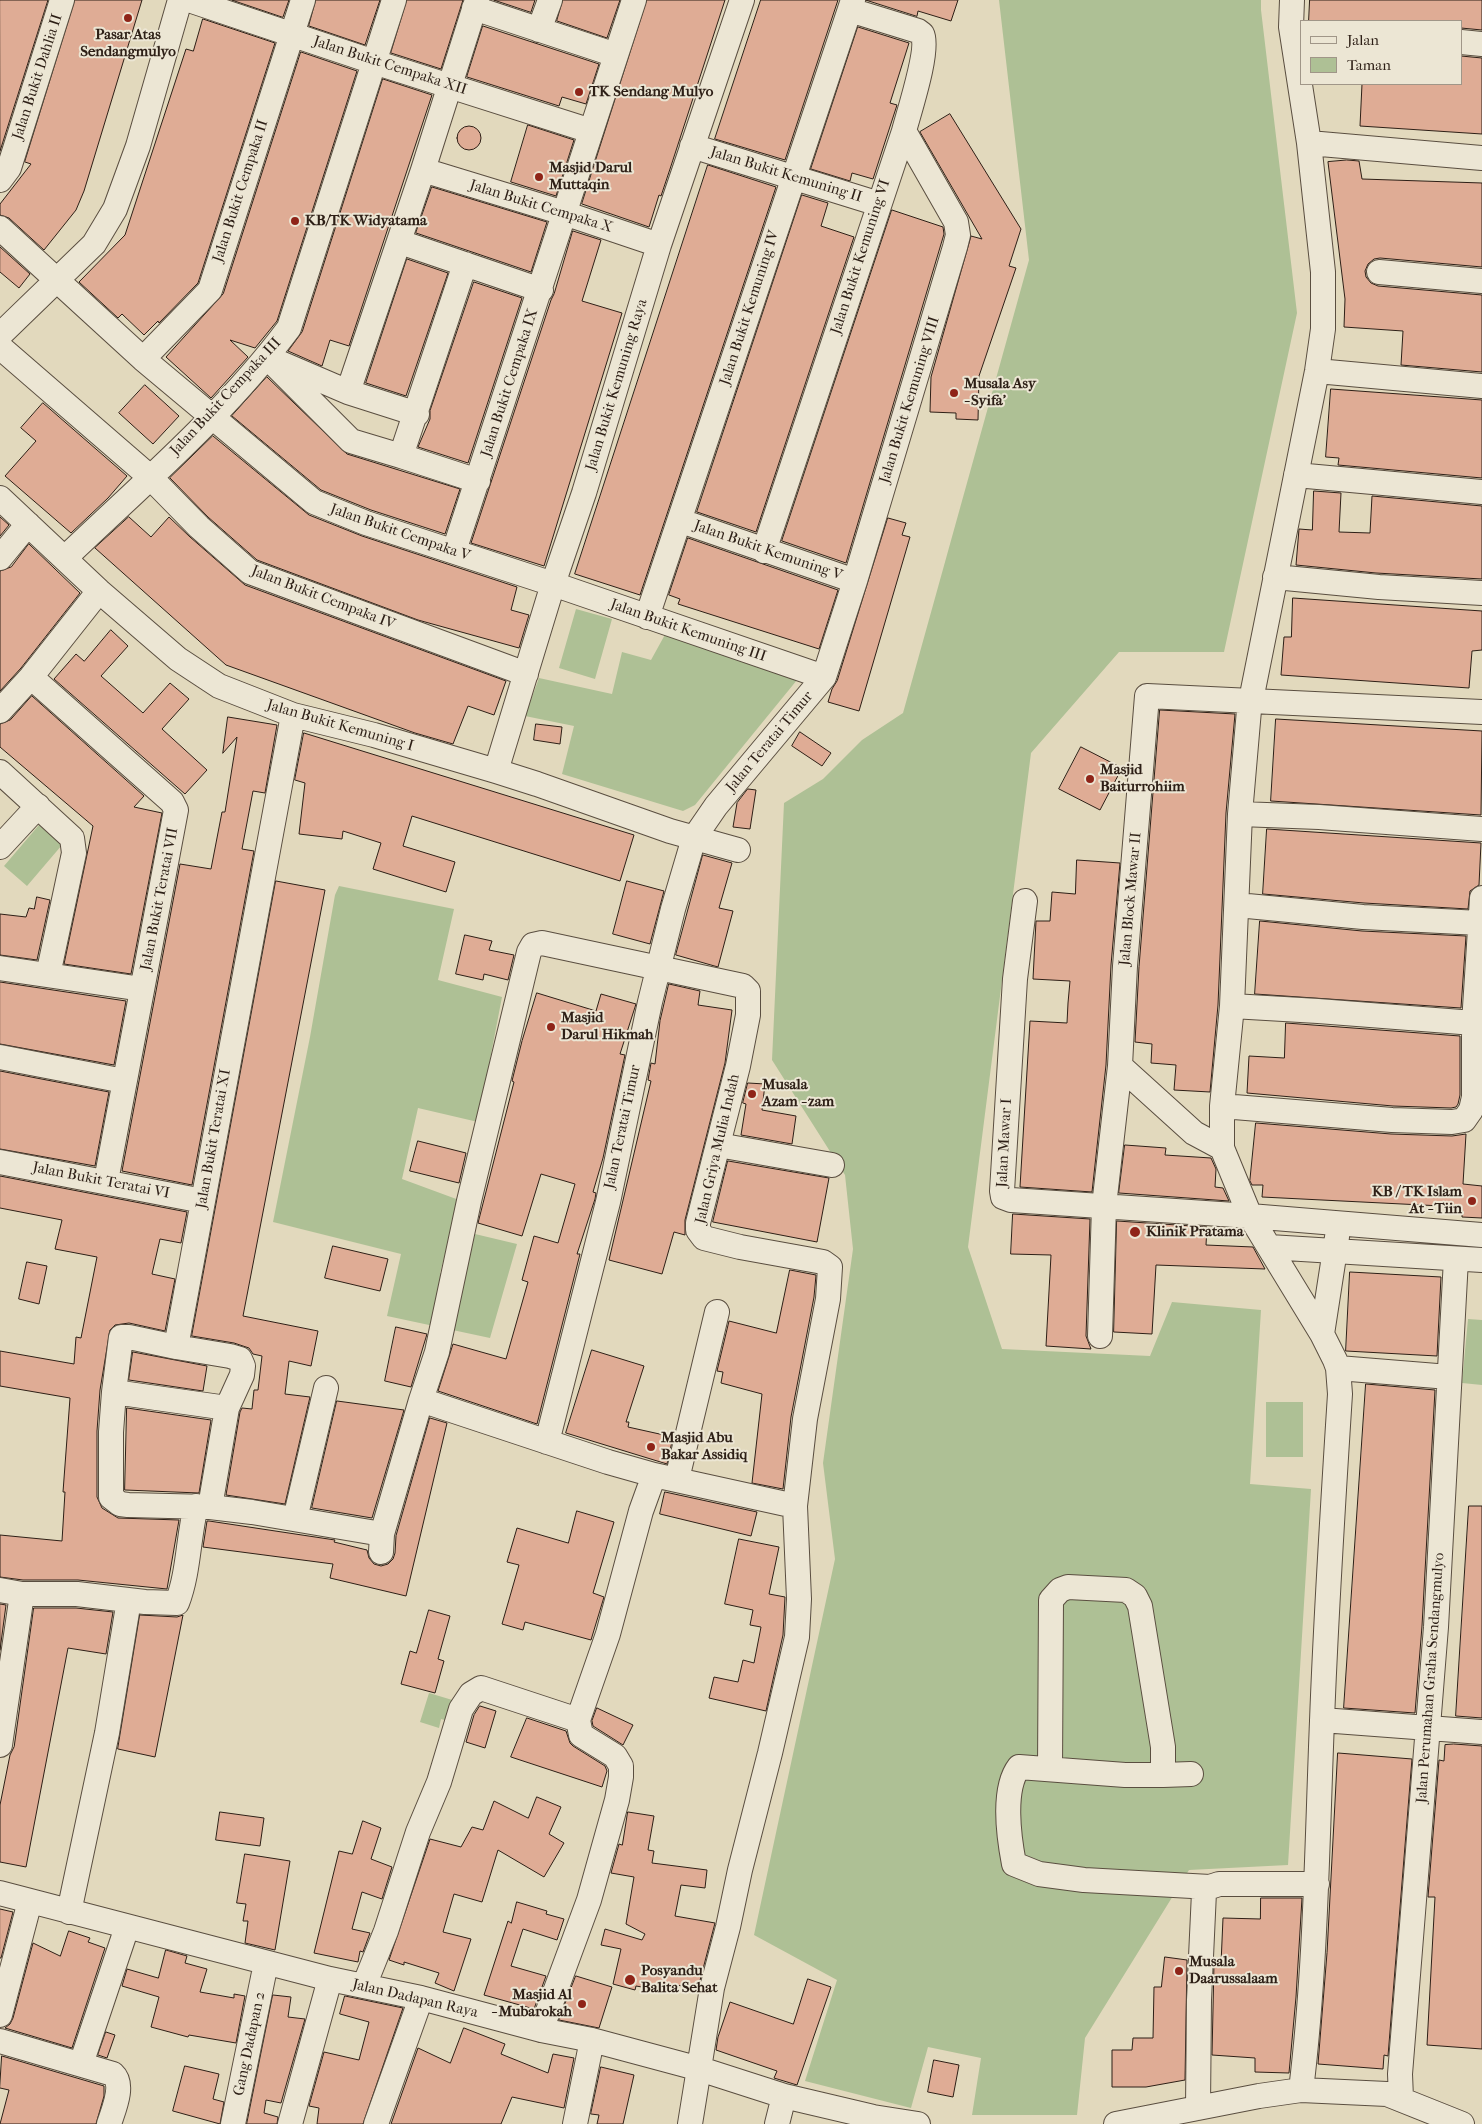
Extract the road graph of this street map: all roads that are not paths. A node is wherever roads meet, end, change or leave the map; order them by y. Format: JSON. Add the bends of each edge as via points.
{"nodes":[{"id":1,"x":62,"y":0,"type":"edge"},
{"id":2,"x":180,"y":0,"type":"edge"},
{"id":3,"x":189,"y":0,"type":"edge"},
{"id":4,"x":303,"y":0,"type":"edge"},
{"id":5,"x":394,"y":0,"type":"edge"},
{"id":6,"x":550,"y":0,"type":"edge"},
{"id":7,"x":634,"y":0,"type":"edge"},
{"id":8,"x":742,"y":0,"type":"edge"},
{"id":9,"x":1292,"y":0,"type":"edge"},
{"id":10,"x":476,"y":4,"type":"edge"},
{"id":11,"x":852,"y":5,"type":"edge"},
{"id":12,"x":1296,"y":27,"type":"edge"},
{"id":13,"x":539,"y":30,"type":"junction"},
{"id":14,"x":292,"y":34,"type":"junction"},
{"id":15,"x":1462,"y":42,"type":"edge"},
{"id":16,"x":1482,"y":44,"type":"edge"},
{"id":17,"x":616,"y":55,"type":"junction"},
{"id":18,"x":374,"y":62,"type":"junction"},
{"id":19,"x":1300,"y":63,"type":"edge"},
{"id":20,"x":1302,"y":85,"type":"edge"},
{"id":21,"x":451,"y":86,"type":"junction"},
{"id":22,"x":591,"y":131,"type":"junction"},
{"id":23,"x":904,"y":131,"type":"junction"},
{"id":24,"x":1309,"y":143,"type":"junction"},
{"id":25,"x":692,"y":146,"type":"junction"},
{"id":26,"x":1482,"y":158,"type":"edge"},
{"id":27,"x":423,"y":170,"type":"junction"},
{"id":28,"x":794,"y":176,"type":"junction"},
{"id":29,"x":0,"y":180,"type":"edge"},
{"id":30,"x":879,"y":204,"type":"junction"},
{"id":31,"x":564,"y":213,"type":"junction"},
{"id":32,"x":0,"y":228,"type":"edge"},
{"id":33,"x":400,"y":242,"type":"junction"},
{"id":34,"x":659,"y":245,"type":"junction"},
{"id":35,"x":465,"y":264,"type":"junction"},
{"id":36,"x":1379,"y":272,"type":"dead end"},
{"id":37,"x":57,"y":280,"type":"junction"},
{"id":38,"x":1482,"y":281,"type":"edge"},
{"id":39,"x":541,"y":290,"type":"junction"},
{"id":40,"x":0,"y":335,"type":"edge"},
{"id":41,"x":0,"y":347,"type":"edge"},
{"id":42,"x":267,"y":357,"type":"junction"},
{"id":43,"x":142,"y":359,"type":"junction"},
{"id":44,"x":1317,"y":371,"type":"junction"},
{"id":45,"x":1482,"y":386,"type":"edge"},
{"id":46,"x":348,"y":392,"type":"junction"},
{"id":47,"x":417,"y":414,"type":"junction"},
{"id":48,"x":212,"y":416,"type":"junction"},
{"id":49,"x":402,"y":456,"type":"junction"},
{"id":50,"x":1296,"y":475,"type":"junction"},
{"id":51,"x":150,"y":477,"type":"junction"},
{"id":52,"x":478,"y":481,"type":"junction"},
{"id":53,"x":1482,"y":492,"type":"edge"},
{"id":54,"x":0,"y":498,"type":"edge"},
{"id":55,"x":681,"y":521,"type":"junction"},
{"id":56,"x":28,"y":524,"type":"junction"},
{"id":57,"x":764,"y":551,"type":"junction"},
{"id":58,"x":454,"y":552,"type":"junction"},
{"id":59,"x":0,"y":558,"type":"edge"},
{"id":60,"x":65,"y":558,"type":"junction"},
{"id":61,"x":1276,"y":577,"type":"junction"},
{"id":62,"x":855,"y":581,"type":"junction"},
{"id":63,"x":553,"y":584,"type":"junction"},
{"id":64,"x":99,"y":591,"type":"junction"},
{"id":65,"x":1482,"y":593,"type":"edge"},
{"id":66,"x":647,"y":617,"type":"junction"},
{"id":67,"x":526,"y":674,"type":"junction"},
{"id":68,"x":31,"y":677,"type":"junction"},
{"id":69,"x":824,"y":677,"type":"junction"},
{"id":70,"x":1251,"y":700,"type":"junction"},
{"id":71,"x":0,"y":711,"type":"edge"},
{"id":72,"x":1482,"y":712,"type":"edge"},
{"id":73,"x":293,"y":715,"type":"junction"},
{"id":74,"x":496,"y":771,"type":"junction"},
{"id":75,"x":0,"y":772,"type":"edge"},
{"id":76,"x":38,"y":806,"type":"junction"},
{"id":77,"x":1240,"y":814,"type":"junction"},
{"id":78,"x":1482,"y":829,"type":"edge"},
{"id":79,"x":694,"y":838,"type":"junction"},
{"id":80,"x":0,"y":847,"type":"edge"},
{"id":81,"x":738,"y":850,"type":"dead end"},
{"id":82,"x":1482,"y":898,"type":"edge"},
{"id":83,"x":1025,"y":901,"type":"dead end"},
{"id":84,"x":1237,"y":905,"type":"junction"},
{"id":85,"x":1480,"y":923,"type":"junction"},
{"id":86,"x":0,"y":968,"type":"edge"},
{"id":87,"x":659,"y":969,"type":"junction"},
{"id":88,"x":48,"y":975,"type":"junction"},
{"id":89,"x":142,"y":989,"type":"junction"},
{"id":90,"x":1232,"y":1006,"type":"junction"},
{"id":91,"x":1474,"y":1023,"type":"junction"},
{"id":92,"x":0,"y":1058,"type":"edge"},
{"id":93,"x":1120,"y":1066,"type":"junction"},
{"id":94,"x":124,"y":1081,"type":"junction"},
{"id":95,"x":1222,"y":1106,"type":"junction"},
{"id":96,"x":718,"y":1145,"type":"junction"},
{"id":97,"x":1222,"y":1148,"type":"junction"},
{"id":98,"x":0,"y":1162,"type":"edge"},
{"id":99,"x":832,"y":1165,"type":"dead end"},
{"id":100,"x":106,"y":1181,"type":"junction"},
{"id":101,"x":202,"y":1200,"type":"junction"},
{"id":102,"x":1104,"y":1206,"type":"junction"},
{"id":103,"x":1250,"y":1216,"type":"junction"},
{"id":104,"x":1339,"y":1223,"type":"junction"},
{"id":105,"x":1482,"y":1235,"type":"edge"},
{"id":106,"x":1269,"y":1247,"type":"junction"},
{"id":107,"x":1335,"y":1251,"type":"junction"},
{"id":108,"x":1456,"y":1259,"type":"junction"},
{"id":109,"x":1482,"y":1260,"type":"edge"},
{"id":110,"x":717,"y":1312,"type":"dead end"},
{"id":111,"x":1322,"y":1334,"type":"junction"},
{"id":112,"x":1100,"y":1336,"type":"dead end"},
{"id":113,"x":176,"y":1347,"type":"junction"},
{"id":114,"x":1338,"y":1368,"type":"junction"},
{"id":115,"x":1449,"y":1377,"type":"junction"},
{"id":116,"x":326,"y":1388,"type":"dead end"},
{"id":117,"x":114,"y":1392,"type":"junction"},
{"id":118,"x":421,"y":1400,"type":"junction"},
{"id":119,"x":227,"y":1408,"type":"junction"},
{"id":120,"x":547,"y":1442,"type":"junction"},
{"id":121,"x":654,"y":1475,"type":"junction"},
{"id":122,"x":677,"y":1479,"type":"junction"},
{"id":123,"x":203,"y":1506,"type":"junction"},
{"id":124,"x":795,"y":1506,"type":"junction"},
{"id":125,"x":295,"y":1519,"type":"junction"},
{"id":126,"x":11,"y":1592,"type":"edge"},
{"id":127,"x":129,"y":1600,"type":"junction"},
{"id":128,"x":5,"y":1674,"type":"edge"},
{"id":129,"x":578,"y":1720,"type":"junction"},
{"id":130,"x":1322,"y":1720,"type":"junction"},
{"id":131,"x":1428,"y":1729,"type":"junction"},
{"id":132,"x":1482,"y":1732,"type":"edge"},
{"id":133,"x":0,"y":1745,"type":"edge"},
{"id":134,"x":1050,"y":1769,"type":"junction"},
{"id":135,"x":1191,"y":1774,"type":"dead end"},
{"id":136,"x":1162,"y":1775,"type":"junction"},
{"id":137,"x":1317,"y":1884,"type":"junction"},
{"id":138,"x":1210,"y":1887,"type":"junction"},
{"id":139,"x":0,"y":1893,"type":"edge"},
{"id":140,"x":30,"y":1901,"type":"junction"},
{"id":141,"x":69,"y":1912,"type":"junction"},
{"id":142,"x":127,"y":1927,"type":"junction"},
{"id":143,"x":266,"y":1963,"type":"junction"},
{"id":144,"x":330,"y":1979,"type":"junction"},
{"id":145,"x":364,"y":1986,"type":"junction"},
{"id":146,"x":421,"y":1998,"type":"junction"},
{"id":147,"x":0,"y":2015,"type":"edge"},
{"id":148,"x":541,"y":2030,"type":"junction"},
{"id":149,"x":592,"y":2040,"type":"junction"},
{"id":150,"x":0,"y":2041,"type":"edge"},
{"id":151,"x":82,"y":2064,"type":"junction"},
{"id":152,"x":700,"y":2069,"type":"junction"},
{"id":153,"x":1301,"y":2090,"type":"junction"},
{"id":154,"x":784,"y":2096,"type":"junction"},
{"id":155,"x":1401,"y":2098,"type":"junction"},
{"id":156,"x":1198,"y":2108,"type":"junction"},
{"id":157,"x":109,"y":2124,"type":"edge"},
{"id":158,"x":233,"y":2124,"type":"edge"},
{"id":159,"x":290,"y":2124,"type":"edge"},
{"id":160,"x":376,"y":2124,"type":"edge"},
{"id":161,"x":574,"y":2124,"type":"edge"},
{"id":162,"x":690,"y":2124,"type":"edge"},
{"id":163,"x":777,"y":2124,"type":"edge"},
{"id":164,"x":918,"y":2124,"type":"edge"},
{"id":165,"x":1116,"y":2124,"type":"edge"},
{"id":166,"x":1462,"y":2124,"type":"edge"}],
"edges":[{"from":1,"to":29,"type":"street","name":"Jalan Bukit Dahlia II","via":[[9,168]]},
{"from":2,"to":37,"type":"street","via":[[138,146],[115,209],[94,244]]},
{"from":3,"to":14,"type":"street","name":"Jalan Bukit Cempaka XII"},
{"from":4,"to":14,"type":"street","name":"Jalan Bukit Cempaka II"},
{"from":5,"to":18,"type":"street","name":"Jalan Bukit Cempaka III"},
{"from":6,"to":13,"type":"street"},
{"from":7,"to":17,"type":"street","name":"Jalan Bukit Cempaka IX"},
{"from":8,"to":25,"type":"street","name":"Jalan Bukit Kemuning Raya"},
{"from":9,"to":12,"type":"street"},
{"from":10,"to":13,"type":"street"},
{"from":10,"to":21,"type":"street"},
{"from":11,"to":23,"type":"street","name":"Jalan Bukit Kemuning VI","via":[[918,31],[924,38],[921,66]]},
{"from":11,"to":28,"type":"street","name":"Jalan Bukit Kemuning IV"},
{"from":12,"to":19,"type":"street"},
{"from":13,"to":17,"type":"street"},
{"from":14,"to":18,"type":"street","name":"Jalan Bukit Cempaka XII"},
{"from":14,"to":43,"type":"street","name":"Jalan Bukit Cempaka II","via":[[210,290]]},
{"from":15,"to":16,"type":"street"},
{"from":17,"to":22,"type":"street","name":"Jalan Bukit Cempaka IX"},
{"from":18,"to":21,"type":"street","name":"Jalan Bukit Cempaka XII"},
{"from":18,"to":42,"type":"street","name":"Jalan Bukit Cempaka III","via":[[289,328]]},
{"from":20,"to":24,"type":"street"},
{"from":21,"to":22,"type":"street","name":"Jalan Bukit Cempaka XII"},
{"from":21,"to":27,"type":"street"},
{"from":22,"to":31,"type":"street","name":"Jalan Bukit Cempaka IX"},
{"from":23,"to":30,"type":"street","name":"Jalan Bukit Kemuning VI"},
{"from":23,"to":62,"type":"street","name":"Jalan Bukit Kemuning VIII","via":[[956,222],[958,235]]},
{"from":24,"to":26,"type":"street"},
{"from":24,"to":44,"type":"street","via":[[1323,272],[1323,329]]},
{"from":25,"to":28,"type":"street","name":"Jalan Bukit Kemuning II"},
{"from":25,"to":34,"type":"street","name":"Jalan Bukit Kemuning Raya"},
{"from":27,"to":31,"type":"street","name":"Jalan Bukit Cempaka X"},
{"from":27,"to":33,"type":"street"},
{"from":28,"to":30,"type":"street","name":"Jalan Bukit Kemuning II"},
{"from":28,"to":55,"type":"street","name":"Jalan Bukit Kemuning IV"},
{"from":30,"to":57,"type":"street","name":"Jalan Bukit Kemuning VI"},
{"from":31,"to":34,"type":"street","name":"Jalan Bukit Cempaka X"},
{"from":31,"to":39,"type":"street","name":"Jalan Bukit Cempaka IX"},
{"from":32,"to":37,"type":"street","name":"Jalan Bukit Cempaka V"},
{"from":33,"to":35,"type":"street"},
{"from":33,"to":46,"type":"street"},
{"from":34,"to":63,"type":"street","name":"Jalan Bukit Kemuning Raya","via":[[584,494]]},
{"from":35,"to":39,"type":"street"},
{"from":35,"to":47,"type":"street"},
{"from":36,"to":38,"type":"street"},
{"from":37,"to":40,"type":"street"},
{"from":37,"to":43,"type":"street","name":"Jalan Bukit Cempaka V"},
{"from":39,"to":52,"type":"street","name":"Jalan Bukit Cempaka IX"},
{"from":41,"to":51,"type":"street","name":"Jalan Bukit Cempaka IV"},
{"from":42,"to":46,"type":"street"},
{"from":42,"to":48,"type":"street","name":"Jalan Bukit Cempaka III"},
{"from":42,"to":49,"type":"street","via":[[350,441]]},
{"from":43,"to":48,"type":"street","name":"Jalan Bukit Cempaka V"},
{"from":44,"to":45,"type":"street"},
{"from":44,"to":50,"type":"street"},
{"from":46,"to":47,"type":"street"},
{"from":47,"to":49,"type":"street"},
{"from":48,"to":51,"type":"street","name":"Jalan Bukit Cempaka III"},
{"from":48,"to":58,"type":"street","name":"Jalan Bukit Cempaka V","via":[[314,502]]},
{"from":49,"to":52,"type":"street"},
{"from":50,"to":53,"type":"street"},
{"from":50,"to":61,"type":"street"},
{"from":51,"to":60,"type":"street","name":"Jalan Bukit Cempaka III"},
{"from":51,"to":67,"type":"street","name":"Jalan Bukit Cempaka IV","via":[[250,572]]},
{"from":52,"to":58,"type":"street","name":"Jalan Bukit Cempaka IX"},
{"from":54,"to":56,"type":"street","name":"Jalan Bukit Kemuning I"},
{"from":55,"to":57,"type":"street","name":"Jalan Bukit Kemuning V"},
{"from":55,"to":66,"type":"street","name":"Jalan Bukit Kemuning IV"},
{"from":56,"to":59,"type":"street"},
{"from":56,"to":60,"type":"street","name":"Jalan Bukit Kemuning I"},
{"from":57,"to":62,"type":"street","name":"Jalan Bukit Kemuning V"},
{"from":58,"to":63,"type":"street","name":"Jalan Bukit Cempaka V"},
{"from":60,"to":64,"type":"street","name":"Jalan Bukit Kemuning I"},
{"from":61,"to":65,"type":"street"},
{"from":61,"to":70,"type":"street"},
{"from":62,"to":69,"type":"street","name":"Jalan Bukit Kemuning VIII"},
{"from":63,"to":66,"type":"street","name":"Jalan Bukit Kemuning III"},
{"from":63,"to":67,"type":"street","name":"Jalan Bukit Kemuning Raya"},
{"from":64,"to":68,"type":"street"},
{"from":64,"to":73,"type":"street","name":"Jalan Bukit Kemuning I","via":[[178,659],[219,686]]},
{"from":66,"to":69,"type":"street","name":"Jalan Bukit Kemuning III"},
{"from":67,"to":74,"type":"street","name":"Jalan Bukit Kemuning Raya"},
{"from":68,"to":71,"type":"street"},
{"from":68,"to":89,"type":"street","name":"Jalan Bukit Teratai VII","via":[[174,806],[176,817]]},
{"from":69,"to":79,"type":"street","name":"Jalan Teratai Timur","via":[[716,806]]},
{"from":70,"to":72,"type":"street"},
{"from":70,"to":77,"type":"street"},
{"from":70,"to":93,"type":"street","name":"Jalan Block Mawar II","via":[[1147,696]]},
{"from":73,"to":74,"type":"street","name":"Jalan Bukit Kemuning I"},
{"from":73,"to":101,"type":"street","name":"Jalan Bukit Teratai XI"},
{"from":74,"to":79,"type":"street","name":"Jalan Bukit Kemuning I"},
{"from":75,"to":76,"type":"street"},
{"from":76,"to":80,"type":"street"},
{"from":76,"to":88,"type":"street","via":[[72,838],[74,844]]},
{"from":77,"to":78,"type":"street"},
{"from":77,"to":84,"type":"street"},
{"from":79,"to":81,"type":"street","name":"Jalan Bukit Kemuning I"},
{"from":79,"to":87,"type":"street","name":"Jalan Teratai Timur"},
{"from":82,"to":85,"type":"street"},
{"from":83,"to":102,"type":"street","name":"Jalan Mawar I","via":[[1016,980],[1003,1198]]},
{"from":84,"to":85,"type":"street","via":[[1363,917]]},
{"from":84,"to":90,"type":"street"},
{"from":85,"to":91,"type":"street"},
{"from":86,"to":88,"type":"street"},
{"from":87,"to":96,"type":"street","name":"Jalan Griya Mulia Indah","via":[[743,986],[748,991],[744,1036]]},
{"from":87,"to":118,"type":"street","via":[[542,943],[531,948],[469,1201],[437,1352]]},
{"from":87,"to":120,"type":"street","name":"Jalan Teratai Timur","via":[[608,1202]]},
{"from":88,"to":89,"type":"street"},
{"from":89,"to":94,"type":"street","name":"Jalan Bukit Teratai VII"},
{"from":90,"to":91,"type":"street"},
{"from":90,"to":95,"type":"street"},
{"from":91,"to":95,"type":"street","via":[[1474,1097],[1471,1110],[1459,1122],[1392,1120]]},
{"from":92,"to":94,"type":"street"},
{"from":93,"to":97,"type":"street","via":[[1194,1133]]},
{"from":93,"to":102,"type":"street","name":"Jalan Block Mawar II"},
{"from":94,"to":100,"type":"street","name":"Jalan Bukit Teratai VII"},
{"from":95,"to":97,"type":"street"},
{"from":96,"to":99,"type":"street"},
{"from":96,"to":124,"type":"street","name":"Jalan Griya Mulia Indah","via":[[698,1223],[701,1235],[740,1247],[823,1262],[831,1270],[805,1419]]},
{"from":97,"to":103,"type":"street"},
{"from":98,"to":100,"type":"street","name":"Jalan Bukit Teratai VI"},
{"from":100,"to":101,"type":"street","name":"Jalan Bukit Teratai VI"},
{"from":101,"to":113,"type":"street","name":"Jalan Bukit Teratai XI"},
{"from":102,"to":103,"type":"street","name":"Jalan Mawar I"},
{"from":102,"to":112,"type":"street","name":"Jalan Block Mawar II"},
{"from":103,"to":104,"type":"street"},
{"from":103,"to":106,"type":"street"},
{"from":104,"to":105,"type":"street"},
{"from":104,"to":107,"type":"street"},
{"from":106,"to":107,"type":"street"},
{"from":106,"to":111,"type":"street"},
{"from":107,"to":108,"type":"street"},
{"from":107,"to":111,"type":"street"},
{"from":108,"to":109,"type":"street"},
{"from":108,"to":115,"type":"street","name":"Jalan Perumahan Graha Sendangmulyo"},
{"from":110,"to":122,"type":"street"},
{"from":111,"to":114,"type":"street"},
{"from":113,"to":117,"type":"street","via":[[121,1337]]},
{"from":113,"to":119,"type":"street","via":[[240,1359],[242,1375]]},
{"from":114,"to":115,"type":"street"},
{"from":114,"to":130,"type":"street","via":[[1340,1394]]},
{"from":115,"to":131,"type":"street","name":"Jalan Perumahan Graha Sendangmulyo"},
{"from":116,"to":125,"type":"street"},
{"from":117,"to":119,"type":"street"},
{"from":117,"to":123,"type":"street","via":[[111,1497],[120,1504],[128,1505]]},
{"from":118,"to":120,"type":"street"},
{"from":118,"to":125,"type":"street","via":[[381,1543]]},
{"from":119,"to":123,"type":"street"},
{"from":120,"to":121,"type":"street"},
{"from":121,"to":122,"type":"street"},
{"from":121,"to":129,"type":"street","via":[[608,1634]]},
{"from":122,"to":124,"type":"street"},
{"from":123,"to":125,"type":"street"},
{"from":123,"to":127,"type":"street","via":[[189,1537],[185,1578],[177,1603]]},
{"from":124,"to":152,"type":"street","via":[[799,1599],[797,1637],[712,1988]]},
{"from":126,"to":127,"type":"street"},
{"from":126,"to":128,"type":"street"},
{"from":127,"to":141,"type":"street","via":[[107,1733]]},
{"from":128,"to":133,"type":"street"},
{"from":129,"to":145,"type":"street","via":[[481,1688],[471,1694],[461,1709],[439,1782]]},
{"from":129,"to":148,"type":"street","via":[[580,1735],[615,1756],[621,1766],[621,1777],[589,1900]]},
{"from":130,"to":131,"type":"street"},
{"from":130,"to":137,"type":"street"},
{"from":131,"to":132,"type":"street"},
{"from":131,"to":155,"type":"street","name":"Jalan Perumahan Graha Sendangmulyo","via":[[1400,2074]]},
{"from":134,"to":136,"type":"street"},
{"from":134,"to":136,"type":"street","via":[[1051,1600],[1068,1587],[1126,1590],[1140,1606],[1163,1747]]},
{"from":134,"to":138,"type":"street","via":[[1019,1767],[1012,1776],[1009,1818],[1014,1864],[1039,1874],[1084,1880]]},
{"from":135,"to":136,"type":"street"},
{"from":137,"to":138,"type":"street","via":[[1232,1883]]},
{"from":137,"to":153,"type":"street"},
{"from":138,"to":156,"type":"street","via":[[1203,1896]]},
{"from":139,"to":140,"type":"street","name":"Jalan Dadapan Raya"},
{"from":140,"to":141,"type":"street","name":"Jalan Dadapan Raya"},
{"from":140,"to":147,"type":"street"},
{"from":141,"to":142,"type":"street","name":"Jalan Dadapan Raya"},
{"from":142,"to":143,"type":"street","name":"Jalan Dadapan Raya"},
{"from":142,"to":151,"type":"street"},
{"from":143,"to":144,"type":"street","name":"Jalan Dadapan Raya"},
{"from":143,"to":158,"type":"street","name":"Gang Dadapan 2"},
{"from":144,"to":145,"type":"street","name":"Jalan Dadapan Raya"},
{"from":144,"to":159,"type":"street"},
{"from":145,"to":146,"type":"street","name":"Jalan Dadapan Raya"},
{"from":146,"to":148,"type":"street","name":"Jalan Dadapan Raya"},
{"from":146,"to":160,"type":"street"},
{"from":148,"to":149,"type":"street","name":"Jalan Dadapan Raya"},
{"from":149,"to":152,"type":"street","name":"Jalan Dadapan Raya"},
{"from":149,"to":161,"type":"street"},
{"from":150,"to":151,"type":"street"},
{"from":151,"to":157,"type":"street","via":[[108,2071],[116,2077],[119,2088]]},
{"from":152,"to":154,"type":"street","name":"Jalan Dadapan Raya"},
{"from":152,"to":162,"type":"street"},
{"from":153,"to":155,"type":"street","via":[[1370,2092]]},
{"from":153,"to":156,"type":"street"},
{"from":154,"to":163,"type":"street"},
{"from":154,"to":164,"type":"street","name":"Jalan Dadapan Raya"},
{"from":155,"to":166,"type":"street"},
{"from":156,"to":165,"type":"street"}]}
